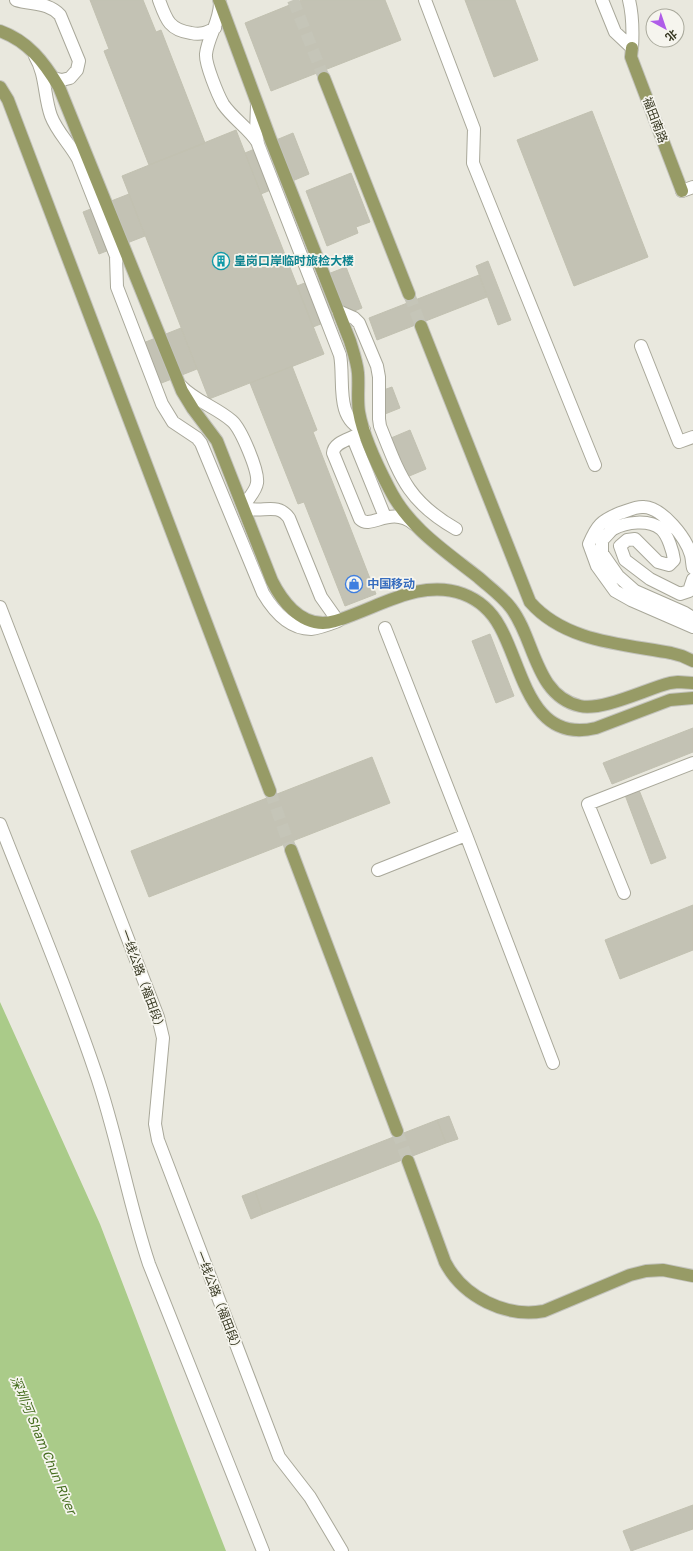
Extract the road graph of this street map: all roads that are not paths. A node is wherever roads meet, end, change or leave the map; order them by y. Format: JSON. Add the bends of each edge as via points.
{"nodes":[{"id":1,"x":16,"y":0,"type":"edge"},
{"id":2,"x":158,"y":0,"type":"edge"},
{"id":3,"x":425,"y":0,"type":"edge"},
{"id":4,"x":602,"y":0,"type":"edge"},
{"id":5,"x":629,"y":0,"type":"edge"},
{"id":6,"x":220,"y":2,"type":"edge"},
{"id":7,"x":215,"y":28,"type":"junction"},
{"id":8,"x":0,"y":31,"type":"edge"},
{"id":9,"x":28,"y":47,"type":"junction"},
{"id":10,"x":632,"y":48,"type":"junction"},
{"id":11,"x":53,"y":78,"type":"junction"},
{"id":12,"x":324,"y":78,"type":"tunnel mouth"},
{"id":13,"x":0,"y":87,"type":"edge"},
{"id":14,"x":257,"y":104,"type":"junction"},
{"id":15,"x":258,"y":144,"type":"junction"},
{"id":16,"x":688,"y":189,"type":"edge"},
{"id":17,"x":409,"y":294,"type":"tunnel mouth"},
{"id":18,"x":338,"y":311,"type":"junction"},
{"id":19,"x":421,"y":326,"type":"tunnel mouth"},
{"id":20,"x":642,"y":346,"type":"dead end"},
{"id":21,"x":177,"y":380,"type":"junction"},
{"id":22,"x":364,"y":430,"type":"junction"},
{"id":23,"x":693,"y":437,"type":"edge"},
{"id":24,"x":353,"y":438,"type":"junction"},
{"id":25,"x":595,"y":465,"type":"dead end"},
{"id":26,"x":243,"y":506,"type":"junction"},
{"id":27,"x":385,"y":517,"type":"junction"},
{"id":28,"x":414,"y":524,"type":"junction"},
{"id":29,"x":456,"y":529,"type":"dead end"},
{"id":30,"x":693,"y":568,"type":"edge"},
{"id":31,"x":693,"y":580,"type":"edge"},
{"id":32,"x":0,"y":607,"type":"edge"},
{"id":33,"x":693,"y":618,"type":"edge"},
{"id":34,"x":338,"y":621,"type":"junction"},
{"id":35,"x":693,"y":627,"type":"edge"},
{"id":36,"x":385,"y":628,"type":"dead end"},
{"id":37,"x":693,"y":661,"type":"edge"},
{"id":38,"x":693,"y":683,"type":"edge"},
{"id":39,"x":693,"y":698,"type":"edge"},
{"id":40,"x":693,"y":763,"type":"edge"},
{"id":41,"x":270,"y":791,"type":"tunnel mouth"},
{"id":42,"x":0,"y":824,"type":"edge"},
{"id":43,"x":466,"y":835,"type":"junction"},
{"id":44,"x":291,"y":850,"type":"tunnel mouth"},
{"id":45,"x":378,"y":870,"type":"dead end"},
{"id":46,"x":624,"y":893,"type":"dead end"},
{"id":47,"x":553,"y":1063,"type":"dead end"},
{"id":48,"x":397,"y":1131,"type":"tunnel mouth"},
{"id":49,"x":408,"y":1161,"type":"tunnel mouth"},
{"id":50,"x":693,"y":1276,"type":"edge"},
{"id":51,"x":263,"y":1551,"type":"edge"},
{"id":52,"x":342,"y":1551,"type":"edge"}],
"edges":[{"from":1,"to":11,"type":"street","via":[[45,5],[60,15],[79,61],[77,70],[70,78]]},
{"from":2,"to":7,"type":"street","via":[[166,20],[181,32],[201,35]]},
{"from":3,"to":25,"type":"street","via":[[474,130],[473,163]]},
{"from":4,"to":10,"type":"street","via":[[615,32]]},
{"from":5,"to":10,"type":"street","via":[[633,21]]},
{"from":6,"to":7,"type":"street","via":[[219,18]]},
{"from":6,"to":14,"type":"main road"},
{"from":7,"to":15,"type":"street","via":[[207,48],[206,59],[220,98],[227,110],[252,134]]},
{"from":8,"to":9,"type":"main road"},
{"from":9,"to":11,"type":"main road"},
{"from":9,"to":34,"type":"street","via":[[39,65],[52,118],[78,159],[116,256],[117,287],[162,404],[173,422],[201,443],[263,593],[282,617],[297,626],[316,628]]},
{"from":10,"to":16,"type":"main road","name":"福田南路","via":[[631,57]]},
{"from":11,"to":21,"type":"main road","via":[[63,97]]},
{"from":12,"to":17,"type":"main road"},
{"from":13,"to":41,"type":"main road","via":[[8,100]]},
{"from":14,"to":15,"type":"street"},
{"from":14,"to":18,"type":"main road"},
{"from":15,"to":22,"type":"street","via":[[338,346],[346,413],[352,422]]},
{"from":18,"to":22,"type":"main road","via":[[357,366],[358,403]]},
{"from":18,"to":29,"type":"street","via":[[359,323],[378,366],[379,419],[398,470],[413,495],[433,515]]},
{"from":19,"to":37,"type":"main road","via":[[530,602],[547,619],[573,632],[596,639],[671,653]]},
{"from":20,"to":23,"type":"street","via":[[679,442]]},
{"from":21,"to":26,"type":"main road","via":[[192,409],[217,441]]},
{"from":21,"to":26,"type":"street","via":[[194,397],[233,422],[241,434],[258,475],[254,491]]},
{"from":22,"to":24,"type":"street"},
{"from":22,"to":28,"type":"main road","via":[[389,489]]},
{"from":24,"to":27,"type":"street"},
{"from":24,"to":27,"type":"street","via":[[336,446],[333,453],[362,522],[370,523]]},
{"from":26,"to":34,"type":"street","via":[[250,510],[277,509],[286,514],[321,597]]},
{"from":26,"to":34,"type":"main road","via":[[272,581],[286,604],[312,622]]},
{"from":27,"to":28,"type":"street","via":[[403,518]]},
{"from":28,"to":38,"type":"main road","via":[[506,603],[522,626],[544,680],[565,700],[580,706],[595,707],[670,682]]},
{"from":30,"to":35,"type":"street","via":[[691,555],[680,532],[664,516],[643,507],[628,510],[605,520],[594,531],[589,544],[597,566],[615,591]]},
{"from":31,"to":33,"type":"street","via":[[689,591],[680,594],[650,579],[625,560],[620,546],[627,540],[635,539],[658,562],[669,566],[674,560],[673,551],[662,529],[648,523],[627,524],[612,530],[602,540],[602,553],[618,576],[635,591]]},
{"from":32,"to":52,"type":"street","name":"一线公路（福田段）","via":[[158,1018],[163,1038],[155,1124],[158,1140],[279,1457],[310,1498]]},
{"from":34,"to":39,"type":"main road","via":[[422,590],[444,589],[467,596],[486,608],[500,627],[528,693],[538,709],[553,722],[570,729],[587,730],[670,700]]},
{"from":36,"to":43,"type":"street"},
{"from":40,"to":46,"type":"street","via":[[588,804]]},
{"from":42,"to":51,"type":"street","via":[[96,1072],[149,1264]]},
{"from":43,"to":45,"type":"street"},
{"from":43,"to":47,"type":"street"},
{"from":44,"to":48,"type":"main road"},
{"from":49,"to":50,"type":"main road","via":[[451,1273],[467,1289],[496,1306],[532,1313],[544,1311],[630,1275],[646,1271],[663,1270]]}]}
